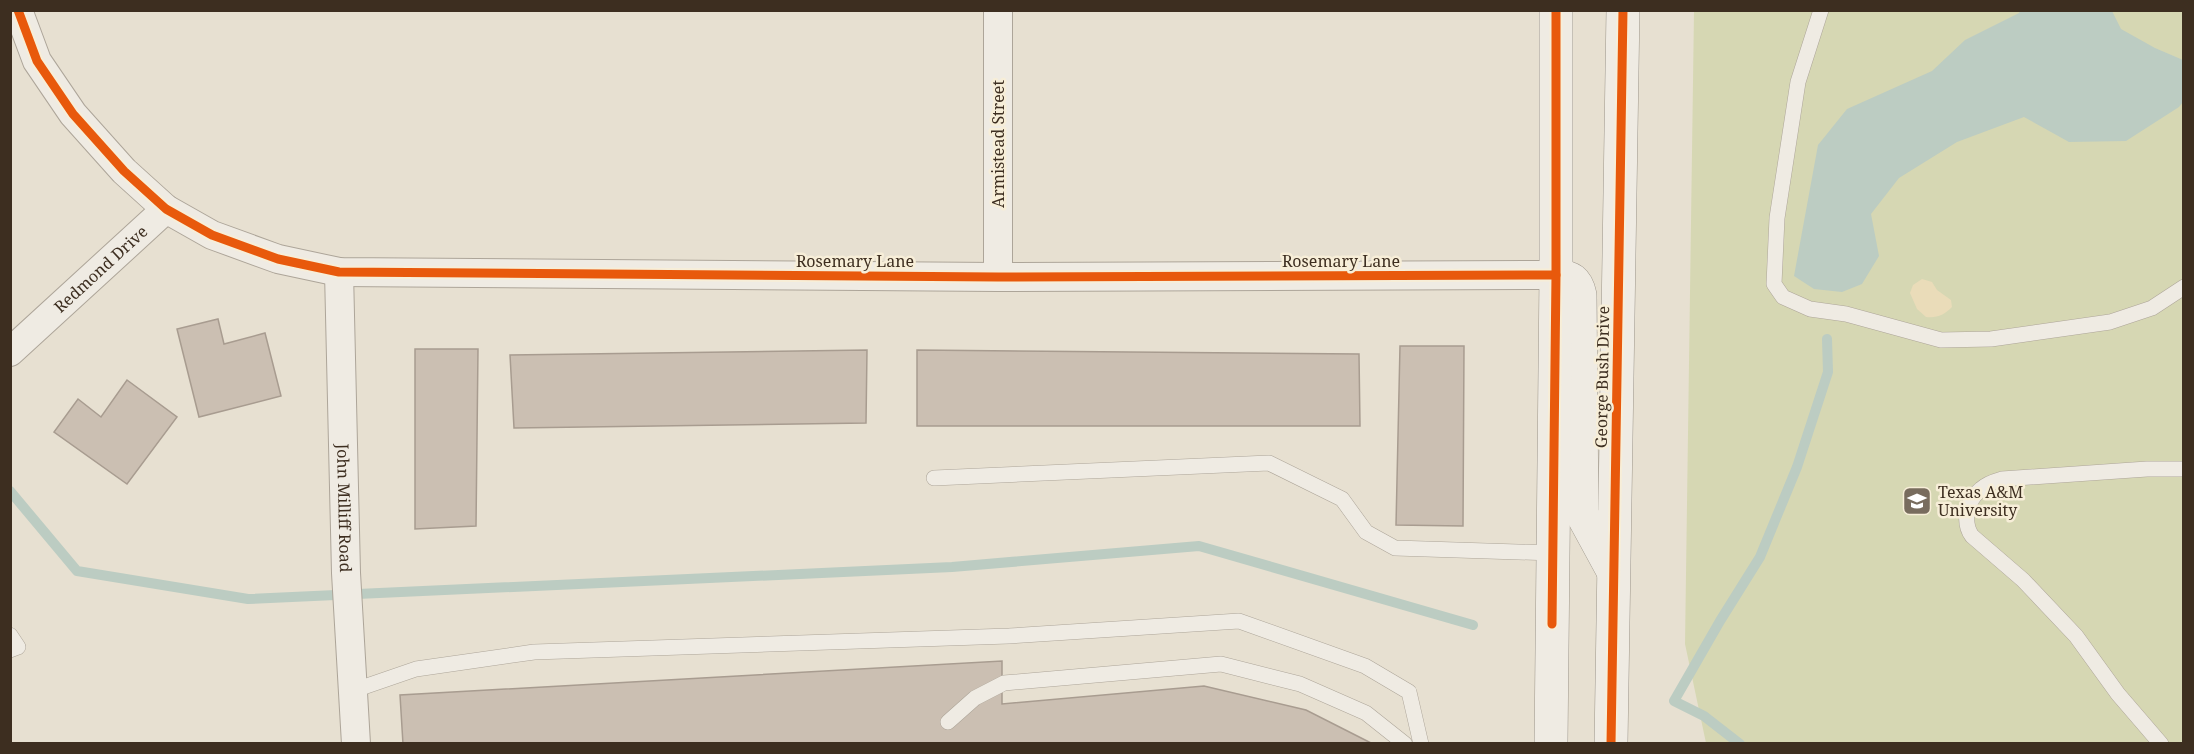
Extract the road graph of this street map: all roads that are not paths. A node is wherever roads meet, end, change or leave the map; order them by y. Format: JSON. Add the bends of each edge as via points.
{"nodes":[{"id":1,"x":18,"y":10,"type":"edge"},
{"id":2,"x":998,"y":10,"type":"edge"},
{"id":3,"x":1556,"y":10,"type":"edge"},
{"id":4,"x":1623,"y":10,"type":"edge"},
{"id":5,"x":1821,"y":10,"type":"edge"},
{"id":6,"x":166,"y":209,"type":"junction"},
{"id":7,"x":339,"y":272,"type":"junction"},
{"id":8,"x":1557,"y":275,"type":"junction"},
{"id":9,"x":998,"y":277,"type":"junction"},
{"id":10,"x":2184,"y":287,"type":"edge"},
{"id":11,"x":10,"y":352,"type":"edge"},
{"id":12,"x":2184,"y":469,"type":"edge"},
{"id":13,"x":934,"y":478,"type":"dead end"},
{"id":14,"x":1553,"y":553,"type":"junction"},
{"id":15,"x":1614,"y":573,"type":"junction"},
{"id":16,"x":10,"y":635,"type":"edge"},
{"id":17,"x":10,"y":650,"type":"edge"},
{"id":18,"x":352,"y":678,"type":"junction"},
{"id":19,"x":948,"y":722,"type":"dead end"},
{"id":20,"x":356,"y":744,"type":"edge"},
{"id":21,"x":1405,"y":744,"type":"edge"},
{"id":22,"x":1421,"y":744,"type":"edge"},
{"id":23,"x":1551,"y":744,"type":"edge"},
{"id":24,"x":1611,"y":744,"type":"edge"},
{"id":25,"x":2161,"y":744,"type":"edge"}],
"edges":[{"from":1,"to":6,"type":"street","via":[[37,61],[73,114],[124,171]]},
{"from":2,"to":9,"type":"street","name":"Armistead Street"},
{"from":3,"to":8,"type":"main road"},
{"from":4,"to":15,"type":"main road","name":"George Bush Drive"},
{"from":5,"to":10,"type":"lane","via":[[1798,82],[1777,218],[1774,284],[1783,297],[1810,309],[1846,314],[1941,340],[2030,334],[2110,322],[2152,308]]},
{"from":6,"to":7,"type":"street","name":"Rosemary Lane","via":[[212,235],[278,259]]},
{"from":6,"to":11,"type":"street","name":"Redmond Drive"},
{"from":7,"to":9,"type":"street","name":"Rosemary Lane"},
{"from":7,"to":18,"type":"street","name":"John Milliff Road"},
{"from":8,"to":9,"type":"street","name":"Rosemary Lane"},
{"from":8,"to":14,"type":"main road"},
{"from":8,"to":15,"type":"main road","via":[[1578,284],[1580,295],[1582,514]]},
{"from":12,"to":25,"type":"lane","via":[[2002,479],[1981,488],[1974,496],[1966,521],[1972,536],[2023,580],[2076,636]]},
{"from":13,"to":14,"type":"lane","via":[[1269,463],[1342,499],[1366,532],[1395,548]]},
{"from":14,"to":23,"type":"main road"},
{"from":15,"to":24,"type":"main road","name":"George Bush Drive"},
{"from":16,"to":17,"type":"lane","via":[[18,646]]},
{"from":18,"to":20,"type":"street","name":"John Milliff Road"},
{"from":18,"to":22,"type":"lane","via":[[534,652],[1009,636],[1239,621],[1365,666],[1409,692]]},
{"from":19,"to":21,"type":"lane","via":[[975,698],[1004,682],[1221,664],[1309,688],[1366,713]]}]}
